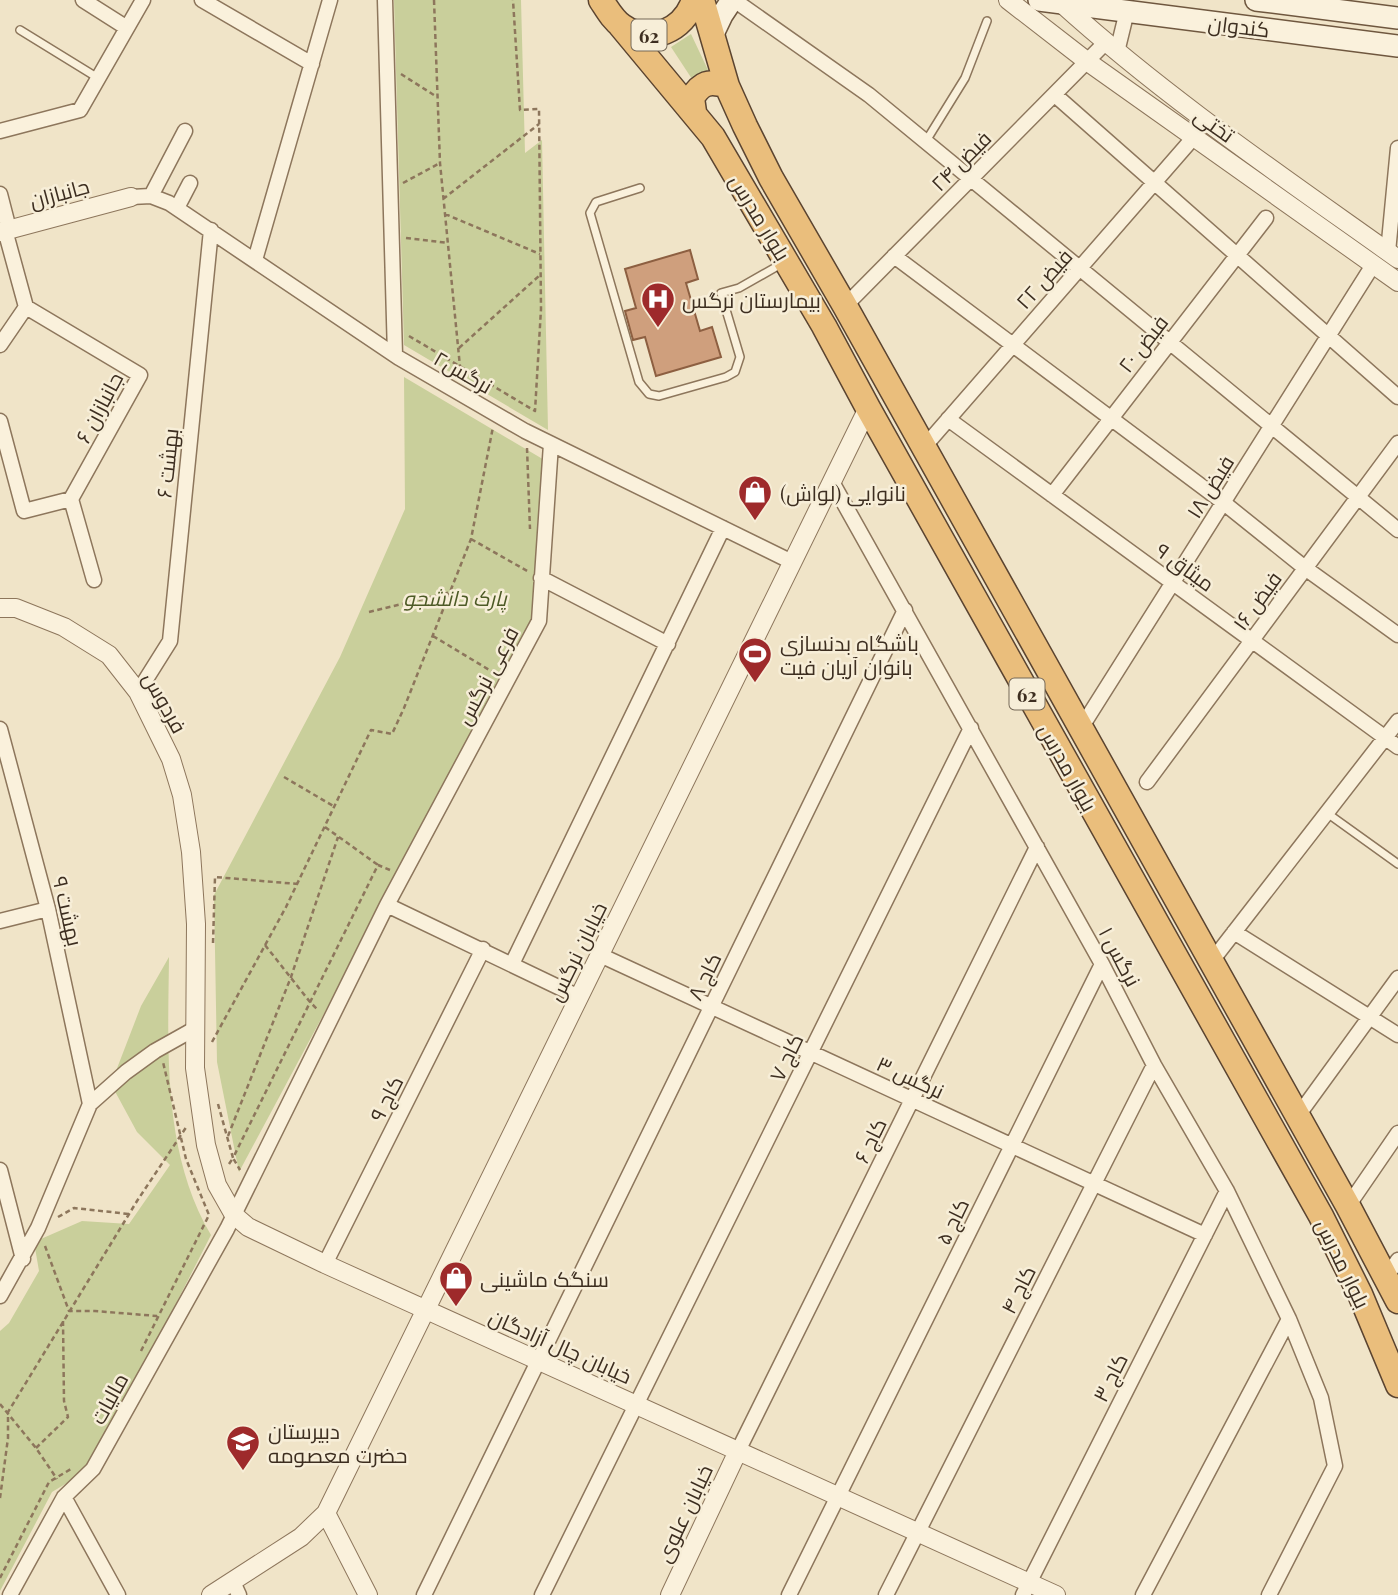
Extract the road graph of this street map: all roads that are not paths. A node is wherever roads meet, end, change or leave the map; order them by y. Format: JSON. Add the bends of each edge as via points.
{"nodes":[{"id":1,"x":83,"y":0,"type":"edge"},
{"id":2,"x":143,"y":0,"type":"edge"},
{"id":3,"x":202,"y":0,"type":"edge"},
{"id":4,"x":330,"y":0,"type":"edge"},
{"id":5,"x":385,"y":0,"type":"edge"},
{"id":6,"x":601,"y":0,"type":"edge"},
{"id":7,"x":694,"y":0,"type":"edge"},
{"id":8,"x":702,"y":0,"type":"edge"},
{"id":9,"x":733,"y":0,"type":"edge"},
{"id":10,"x":1008,"y":0,"type":"edge"},
{"id":11,"x":1256,"y":0,"type":"edge"},
{"id":12,"x":1263,"y":0,"type":"edge"},
{"id":13,"x":1049,"y":1,"type":"edge"},
{"id":14,"x":1308,"y":7,"type":"junction"},
{"id":15,"x":1127,"y":11,"type":"junction"},
{"id":16,"x":1398,"y":18,"type":"edge"},
{"id":17,"x":987,"y":21,"type":"dead end"},
{"id":18,"x":620,"y":25,"type":"junction"},
{"id":19,"x":127,"y":28,"type":"junction"},
{"id":20,"x":20,"y":30,"type":"dead end"},
{"id":21,"x":1304,"y":33,"type":"junction"},
{"id":22,"x":712,"y":36,"type":"junction"},
{"id":23,"x":1398,"y":46,"type":"edge"},
{"id":24,"x":1111,"y":47,"type":"junction"},
{"id":25,"x":1088,"y":62,"type":"junction"},
{"id":26,"x":312,"y":64,"type":"junction"},
{"id":27,"x":98,"y":78,"type":"junction"},
{"id":28,"x":727,"y":86,"type":"junction"},
{"id":29,"x":1055,"y":95,"type":"junction"},
{"id":30,"x":694,"y":112,"type":"junction"},
{"id":31,"x":0,"y":131,"type":"edge"},
{"id":32,"x":185,"y":131,"type":"dead end"},
{"id":33,"x":1194,"y":137,"type":"junction"},
{"id":34,"x":926,"y":142,"type":"junction"},
{"id":35,"x":1398,"y":148,"type":"edge"},
{"id":36,"x":971,"y":179,"type":"junction"},
{"id":37,"x":190,"y":183,"type":"dead end"},
{"id":38,"x":1154,"y":183,"type":"junction"},
{"id":39,"x":640,"y":188,"type":"dead end"},
{"id":40,"x":0,"y":194,"type":"edge"},
{"id":41,"x":151,"y":196,"type":"junction"},
{"id":42,"x":131,"y":197,"type":"joint"},
{"id":43,"x":1396,"y":199,"type":"edge"},
{"id":44,"x":177,"y":208,"type":"junction"},
{"id":45,"x":1266,"y":218,"type":"dead end"},
{"id":46,"x":5,"y":230,"type":"edge"},
{"id":47,"x":211,"y":230,"type":"junction"},
{"id":48,"x":1236,"y":255,"type":"junction"},
{"id":49,"x":1393,"y":255,"type":"edge"},
{"id":50,"x":894,"y":256,"type":"junction"},
{"id":51,"x":255,"y":260,"type":"junction"},
{"id":52,"x":787,"y":261,"type":"junction"},
{"id":53,"x":1373,"y":265,"type":"junction"},
{"id":54,"x":1079,"y":268,"type":"junction"},
{"id":55,"x":1398,"y":282,"type":"edge"},
{"id":56,"x":845,"y":306,"type":"junction"},
{"id":57,"x":26,"y":307,"type":"junction"},
{"id":58,"x":1328,"y":336,"type":"junction"},
{"id":59,"x":1169,"y":342,"type":"junction"},
{"id":60,"x":1012,"y":344,"type":"junction"},
{"id":61,"x":0,"y":345,"type":"edge"},
{"id":62,"x":395,"y":355,"type":"junction"},
{"id":63,"x":1398,"y":397,"type":"edge"},
{"id":64,"x":867,"y":408,"type":"junction"},
{"id":65,"x":1111,"y":418,"type":"junction"},
{"id":66,"x":948,"y":419,"type":"junction"},
{"id":67,"x":0,"y":421,"type":"edge"},
{"id":68,"x":1271,"y":426,"type":"junction"},
{"id":69,"x":1398,"y":443,"type":"edge"},
{"id":70,"x":551,"y":444,"type":"junction"},
{"id":71,"x":924,"y":447,"type":"junction"},
{"id":72,"x":832,"y":482,"type":"junction"},
{"id":73,"x":1052,"y":495,"type":"junction"},
{"id":74,"x":1358,"y":498,"type":"junction"},
{"id":75,"x":71,"y":499,"type":"junction"},
{"id":76,"x":1224,"y":503,"type":"junction"},
{"id":77,"x":723,"y":528,"type":"junction"},
{"id":78,"x":1398,"y":530,"type":"edge"},
{"id":79,"x":792,"y":562,"type":"junction"},
{"id":80,"x":1305,"y":568,"type":"junction"},
{"id":81,"x":541,"y":578,"type":"junction"},
{"id":82,"x":94,"y":580,"type":"dead end"},
{"id":83,"x":1173,"y":583,"type":"junction"},
{"id":84,"x":0,"y":608,"type":"edge"},
{"id":85,"x":905,"y":610,"type":"junction"},
{"id":86,"x":1398,"y":635,"type":"edge"},
{"id":87,"x":1252,"y":640,"type":"junction"},
{"id":88,"x":668,"y":644,"type":"junction"},
{"id":89,"x":138,"y":692,"type":"junction"},
{"id":90,"x":1398,"y":721,"type":"edge"},
{"id":91,"x":971,"y":728,"type":"junction"},
{"id":92,"x":0,"y":729,"type":"edge"},
{"id":93,"x":1081,"y":729,"type":"junction"},
{"id":94,"x":1385,"y":738,"type":"junction"},
{"id":95,"x":1398,"y":747,"type":"edge"},
{"id":96,"x":1147,"y":782,"type":"dead end"},
{"id":97,"x":1326,"y":813,"type":"junction"},
{"id":98,"x":1037,"y":847,"type":"junction"},
{"id":99,"x":191,"y":852,"type":"joint"},
{"id":100,"x":1398,"y":864,"type":"edge"},
{"id":101,"x":387,"y":905,"type":"junction"},
{"id":102,"x":48,"y":909,"type":"junction"},
{"id":103,"x":0,"y":921,"type":"edge"},
{"id":104,"x":1234,"y":932,"type":"junction"},
{"id":105,"x":483,"y":950,"type":"junction"},
{"id":106,"x":600,"y":955,"type":"junction"},
{"id":107,"x":1211,"y":962,"type":"junction"},
{"id":108,"x":512,"y":964,"type":"junction"},
{"id":109,"x":1102,"y":964,"type":"junction"},
{"id":110,"x":1398,"y":978,"type":"edge"},
{"id":111,"x":579,"y":997,"type":"junction"},
{"id":112,"x":711,"y":1007,"type":"junction"},
{"id":113,"x":1370,"y":1017,"type":"junction"},
{"id":114,"x":330,"y":1020,"type":"joint"},
{"id":115,"x":203,"y":1029,"type":"junction"},
{"id":116,"x":1398,"y":1035,"type":"edge"},
{"id":117,"x":811,"y":1053,"type":"junction"},
{"id":118,"x":1154,"y":1065,"type":"junction"},
{"id":119,"x":912,"y":1100,"type":"junction"},
{"id":120,"x":90,"y":1104,"type":"junction"},
{"id":121,"x":1297,"y":1117,"type":"junction"},
{"id":122,"x":1398,"y":1133,"type":"edge"},
{"id":123,"x":1012,"y":1146,"type":"junction"},
{"id":124,"x":0,"y":1170,"type":"edge"},
{"id":125,"x":1094,"y":1184,"type":"junction"},
{"id":126,"x":1227,"y":1191,"type":"junction"},
{"id":127,"x":1348,"y":1206,"type":"junction"},
{"id":128,"x":234,"y":1215,"type":"junction"},
{"id":129,"x":1205,"y":1235,"type":"junction"},
{"id":130,"x":23,"y":1259,"type":"junction"},
{"id":131,"x":325,"y":1264,"type":"junction"},
{"id":132,"x":1392,"y":1268,"type":"edge"},
{"id":133,"x":0,"y":1296,"type":"edge"},
{"id":134,"x":1398,"y":1301,"type":"edge"},
{"id":135,"x":426,"y":1309,"type":"junction"},
{"id":136,"x":1289,"y":1319,"type":"junction"},
{"id":137,"x":539,"y":1360,"type":"junction"},
{"id":138,"x":1398,"y":1385,"type":"edge"},
{"id":139,"x":636,"y":1404,"type":"junction"},
{"id":140,"x":738,"y":1451,"type":"junction"},
{"id":141,"x":838,"y":1496,"type":"junction"},
{"id":142,"x":64,"y":1497,"type":"junction"},
{"id":143,"x":326,"y":1514,"type":"junction"},
{"id":144,"x":918,"y":1531,"type":"junction"},
{"id":145,"x":236,"y":1589,"type":"edge"},
{"id":146,"x":1027,"y":1589,"type":"edge"},
{"id":147,"x":10,"y":1595,"type":"edge"},
{"id":148,"x":118,"y":1595,"type":"edge"},
{"id":149,"x":211,"y":1595,"type":"edge"},
{"id":150,"x":368,"y":1595,"type":"edge"},
{"id":151,"x":424,"y":1595,"type":"edge"},
{"id":152,"x":542,"y":1595,"type":"edge"},
{"id":153,"x":670,"y":1595,"type":"edge"},
{"id":154,"x":789,"y":1595,"type":"edge"},
{"id":155,"x":886,"y":1595,"type":"edge"},
{"id":156,"x":1056,"y":1595,"type":"edge"},
{"id":157,"x":1143,"y":1595,"type":"edge"},
{"id":158,"x":1269,"y":1595,"type":"edge"}],
"edges":[{"from":1,"to":19,"type":"street"},
{"from":2,"to":19,"type":"street"},
{"from":3,"to":26,"type":"street"},
{"from":4,"to":26,"type":"street"},
{"from":5,"to":62,"type":"street"},
{"from":6,"to":18,"type":"highway","number":"62"},
{"from":7,"to":18,"type":"highway","number":"62","via":[[680,24],[666,32],[634,33]]},
{"from":8,"to":22,"type":"highway","name":"بلوار مدرس","number":"62"},
{"from":9,"to":22,"type":"main road"},
{"from":9,"to":34,"type":"street","via":[[869,95]]},
{"from":10,"to":25,"type":"street","name":"تختی"},
{"from":11,"to":12,"type":"main road","name":"کندوان"},
{"from":12,"to":14,"type":"main road","name":"کندوان"},
{"from":13,"to":15,"type":"main road","name":"کندوان"},
{"from":13,"to":24,"type":"street","name":"تختی"},
{"from":14,"to":16,"type":"main road","name":"کندوان"},
{"from":14,"to":21,"type":"main road"},
{"from":15,"to":21,"type":"main road","name":"کندوان"},
{"from":15,"to":24,"type":"street"},
{"from":17,"to":34,"type":"lane","via":[[965,78]]},
{"from":18,"to":30,"type":"highway","name":"بلوار مدرس","number":"62"},
{"from":19,"to":27,"type":"street"},
{"from":20,"to":27,"type":"lane"},
{"from":21,"to":23,"type":"main road","name":"کندوان"},
{"from":22,"to":28,"type":"highway","name":"بلوار مدرس","number":"62"},
{"from":24,"to":25,"type":"street","name":"فیض ۲۴"},
{"from":24,"to":49,"type":"street","name":"تختی"},
{"from":25,"to":29,"type":"street","name":"فیض ۲۴"},
{"from":25,"to":33,"type":"street","name":"تختی"},
{"from":26,"to":51,"type":"street"},
{"from":27,"to":31,"type":"street","via":[[80,110]]},
{"from":28,"to":30,"type":"highway","via":[[713,81],[699,86],[692,98]]},
{"from":28,"to":56,"type":"highway","name":"بلوار مدرس","number":"62","via":[[771,178]]},
{"from":29,"to":36,"type":"street","name":"فیض ۲۴"},
{"from":29,"to":38,"type":"street"},
{"from":30,"to":52,"type":"highway","name":"بلوار مدرس","number":"62"},
{"from":32,"to":41,"type":"street"},
{"from":33,"to":38,"type":"street","name":"فیض ۲۲"},
{"from":33,"to":53,"type":"street","name":"تختی"},
{"from":34,"to":36,"type":"street"},
{"from":35,"to":43,"type":"street"},
{"from":36,"to":50,"type":"street","name":"فیض ۲۴"},
{"from":36,"to":54,"type":"street"},
{"from":37,"to":44,"type":"street"},
{"from":38,"to":48,"type":"street"},
{"from":38,"to":54,"type":"street","name":"فیض ۲۲"},
{"from":39,"to":52,"type":"lane","via":[[596,202],[590,213],[641,387],[649,394],[659,396],[735,372],[740,358],[720,293],[739,288]]},
{"from":40,"to":46,"type":"street"},
{"from":41,"to":42,"type":"street","name":"نرگس۲"},
{"from":41,"to":44,"type":"street","name":"نرگس۲"},
{"from":42,"to":46,"type":"street","name":"جانبازان"},
{"from":43,"to":49,"type":"street"},
{"from":44,"to":47,"type":"street","name":"نرگس۲"},
{"from":45,"to":48,"type":"street","name":"فیض ۲۰"},
{"from":46,"to":57,"type":"street"},
{"from":47,"to":51,"type":"street","name":"نرگس۲"},
{"from":47,"to":89,"type":"street","name":"بهشت ۶","via":[[170,640]]},
{"from":48,"to":58,"type":"street"},
{"from":48,"to":59,"type":"street","name":"فیض ۲۰"},
{"from":50,"to":56,"type":"street","name":"فیض ۲۴"},
{"from":50,"to":60,"type":"street"},
{"from":51,"to":62,"type":"street","name":"نرگس۲"},
{"from":52,"to":64,"type":"highway","name":"بلوار مدرس","number":"62"},
{"from":53,"to":55,"type":"street","name":"تختی"},
{"from":53,"to":58,"type":"street","name":"فیض ۱۸"},
{"from":54,"to":59,"type":"street"},
{"from":54,"to":60,"type":"street","name":"فیض ۲۲"},
{"from":56,"to":71,"type":"highway","name":"بلوار مدرس","number":"62"},
{"from":57,"to":61,"type":"street"},
{"from":57,"to":75,"type":"street","name":"جانبازان ۶","via":[[140,376]]},
{"from":58,"to":63,"type":"street"},
{"from":58,"to":68,"type":"street","name":"فیض ۱۸"},
{"from":59,"to":65,"type":"street","name":"فیض ۲۰"},
{"from":59,"to":68,"type":"street"},
{"from":60,"to":65,"type":"street"},
{"from":60,"to":66,"type":"street","name":"فیض ۲۲"},
{"from":62,"to":70,"type":"street","name":"نرگس۲"},
{"from":64,"to":72,"type":"street","name":"خیابان نرگس"},
{"from":64,"to":138,"type":"highway","name":"بلوار مدرس","number":"62","via":[[1321,1216],[1366,1305]]},
{"from":65,"to":73,"type":"street","name":"فیض ۲۰"},
{"from":65,"to":76,"type":"street"},
{"from":66,"to":71,"type":"street","name":"فیض ۲۲"},
{"from":66,"to":73,"type":"street","name":"میثاق ۹"},
{"from":67,"to":75,"type":"street","via":[[24,511]]},
{"from":68,"to":74,"type":"street"},
{"from":68,"to":76,"type":"street","name":"فیض ۱۸"},
{"from":69,"to":74,"type":"street","name":"فیض ۱۶"},
{"from":70,"to":77,"type":"street","name":"نرگس۲"},
{"from":70,"to":81,"type":"street","name":"فرعی نرگس"},
{"from":71,"to":93,"type":"highway","name":"بلوار مدرس","number":"62"},
{"from":72,"to":79,"type":"street","name":"خیابان نرگس"},
{"from":72,"to":85,"type":"street","name":"نرگس ۱"},
{"from":73,"to":83,"type":"street","name":"میثاق ۹"},
{"from":74,"to":78,"type":"street"},
{"from":74,"to":80,"type":"street","name":"فیض ۱۶"},
{"from":75,"to":82,"type":"street"},
{"from":76,"to":80,"type":"street"},
{"from":76,"to":83,"type":"street","name":"فیض ۱۸"},
{"from":77,"to":79,"type":"street","name":"نرگس۲"},
{"from":77,"to":88,"type":"street"},
{"from":79,"to":106,"type":"street","name":"خیابان نرگس"},
{"from":80,"to":86,"type":"street"},
{"from":80,"to":87,"type":"street","name":"فیض ۱۶"},
{"from":81,"to":88,"type":"street"},
{"from":81,"to":101,"type":"street","name":"فرعی نرگس","via":[[539,621]]},
{"from":83,"to":87,"type":"street","name":"میثاق ۹"},
{"from":83,"to":93,"type":"street","name":"فیض ۱۸"},
{"from":84,"to":89,"type":"street","name":"فردوس","via":[[16,608],[64,627],[108,654]]},
{"from":85,"to":91,"type":"street","name":"نرگس ۱"},
{"from":85,"to":112,"type":"street","name":"کاج ۸"},
{"from":87,"to":94,"type":"street","name":"میثاق ۹"},
{"from":87,"to":96,"type":"street","name":"فیض ۱۶"},
{"from":88,"to":108,"type":"street"},
{"from":89,"to":99,"type":"street","name":"فردوس","via":[[171,759]]},
{"from":90,"to":94,"type":"street"},
{"from":91,"to":98,"type":"street","name":"نرگس ۱"},
{"from":91,"to":117,"type":"street","name":"کاج ۷"},
{"from":92,"to":102,"type":"street","name":"بهشت ۹"},
{"from":93,"to":107,"type":"highway","name":"بلوار مدرس","number":"62"},
{"from":94,"to":95,"type":"street","name":"میثاق ۹"},
{"from":94,"to":97,"type":"street"},
{"from":97,"to":100,"type":"lane"},
{"from":97,"to":104,"type":"street"},
{"from":98,"to":109,"type":"street","name":"نرگس ۱"},
{"from":98,"to":119,"type":"street","name":"کاج ۶"},
{"from":99,"to":115,"type":"street","name":"خیابان چال آزادگان"},
{"from":101,"to":105,"type":"street"},
{"from":101,"to":114,"type":"street","name":"فرعی نرگس"},
{"from":102,"to":103,"type":"street"},
{"from":102,"to":120,"type":"street","name":"بهشت ۹"},
{"from":104,"to":107,"type":"street"},
{"from":104,"to":113,"type":"street"},
{"from":105,"to":108,"type":"street"},
{"from":105,"to":131,"type":"street","name":"کاج ۹"},
{"from":106,"to":111,"type":"street","name":"خیابان نرگس"},
{"from":106,"to":112,"type":"street","name":"نرگس ۳"},
{"from":107,"to":121,"type":"highway","name":"بلوار مدرس","number":"62"},
{"from":108,"to":111,"type":"street"},
{"from":109,"to":118,"type":"street","name":"نرگس ۱"},
{"from":109,"to":123,"type":"street","name":"کاج ۵"},
{"from":110,"to":113,"type":"street"},
{"from":111,"to":135,"type":"street","name":"خیابان نرگس"},
{"from":112,"to":117,"type":"street","name":"نرگس ۳"},
{"from":112,"to":137,"type":"street","name":"کاج ۸"},
{"from":113,"to":116,"type":"street"},
{"from":113,"to":121,"type":"street"},
{"from":114,"to":128,"type":"street","name":"مالیات"},
{"from":115,"to":120,"type":"street","via":[[155,1051]]},
{"from":115,"to":128,"type":"street","name":"خیابان چال آزادگان","via":[[195,1068],[209,1106],[206,1145],[217,1185]]},
{"from":117,"to":119,"type":"street","name":"نرگس ۳"},
{"from":117,"to":139,"type":"street","name":"کاج ۷"},
{"from":118,"to":125,"type":"street","name":"کاج ۴"},
{"from":118,"to":126,"type":"street","name":"نرگس ۱"},
{"from":119,"to":123,"type":"street","name":"نرگس ۳"},
{"from":119,"to":140,"type":"street","name":"کاج ۶"},
{"from":120,"to":130,"type":"street"},
{"from":121,"to":127,"type":"highway","name":"بلوار مدرس","number":"62"},
{"from":122,"to":127,"type":"street"},
{"from":123,"to":125,"type":"street","name":"نرگس ۳"},
{"from":123,"to":141,"type":"street","name":"کاج ۵"},
{"from":124,"to":130,"type":"street"},
{"from":125,"to":129,"type":"street","name":"نرگس ۳"},
{"from":125,"to":144,"type":"street","name":"کاج ۴"},
{"from":126,"to":129,"type":"street","name":"کاج ۳"},
{"from":126,"to":136,"type":"street","name":"نرگس ۱"},
{"from":127,"to":132,"type":"highway","name":"بلوار مدرس","number":"62"},
{"from":128,"to":131,"type":"street","name":"خیابان چال آزادگان","via":[[248,1227]]},
{"from":128,"to":142,"type":"street","name":"مالیات","via":[[93,1469]]},
{"from":129,"to":146,"type":"street","name":"کاج ۳"},
{"from":130,"to":133,"type":"street"},
{"from":131,"to":135,"type":"street","name":"خیابان چال آزادگان"},
{"from":132,"to":134,"type":"highway","name":"بلوار مدرس","number":"62"},
{"from":135,"to":137,"type":"street","name":"خیابان چال آزادگان"},
{"from":135,"to":143,"type":"street","name":"خیابان نرگس"},
{"from":136,"to":157,"type":"street"},
{"from":136,"to":158,"type":"street","name":"نرگس ۱","via":[[1321,1398],[1335,1466]]},
{"from":137,"to":139,"type":"street","name":"خیابان چال آزادگان"},
{"from":137,"to":151,"type":"street","name":"کاج ۸"},
{"from":139,"to":140,"type":"street","name":"خیابان چال آزادگان"},
{"from":139,"to":152,"type":"street","name":"کاج ۷"},
{"from":140,"to":141,"type":"street","name":"خیابان چال آزادگان"},
{"from":140,"to":153,"type":"street","name":"خیابان علوی"},
{"from":141,"to":144,"type":"street","name":"خیابان چال آزادگان"},
{"from":141,"to":154,"type":"street","name":"کاج ۵"},
{"from":142,"to":147,"type":"street","name":"مالیات"},
{"from":142,"to":148,"type":"street"},
{"from":143,"to":145,"type":"street"},
{"from":143,"to":150,"type":"street"},
{"from":144,"to":146,"type":"street","name":"خیابان چال آزادگان"},
{"from":144,"to":155,"type":"street","name":"کاج ۴"},
{"from":145,"to":149,"type":"street"},
{"from":146,"to":156,"type":"street","name":"خیابان چال آزادگان"}]}
